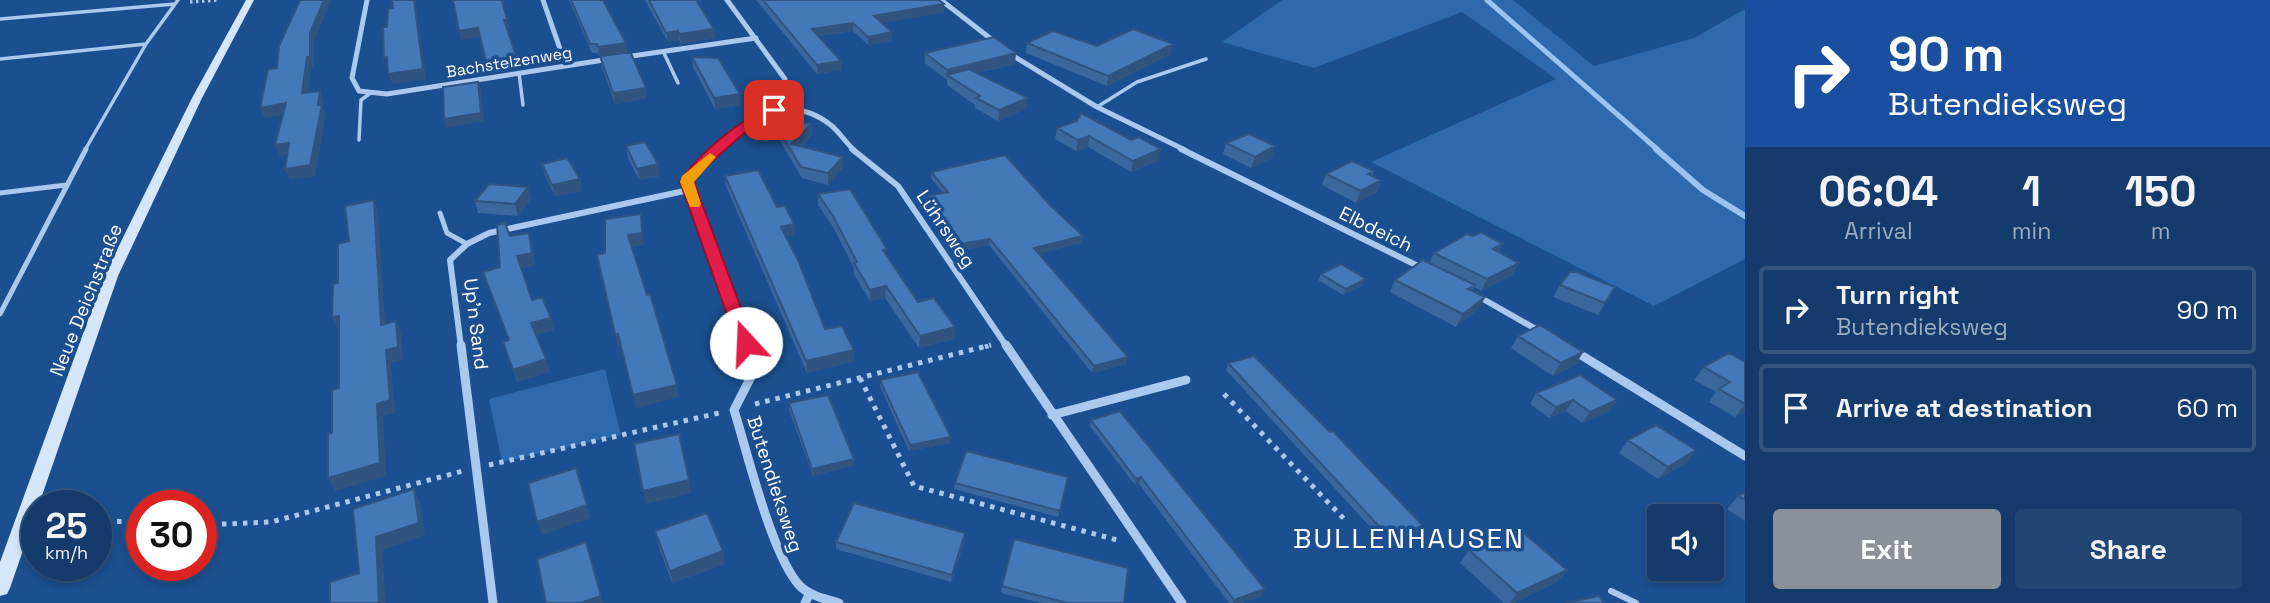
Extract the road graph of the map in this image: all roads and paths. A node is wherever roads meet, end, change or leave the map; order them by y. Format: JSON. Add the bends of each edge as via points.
{"nodes":[{"id":1,"x":217,"y":0,"type":"edge"},
{"id":2,"x":250,"y":0,"type":"edge"},
{"id":3,"x":367,"y":0,"type":"edge"},
{"id":4,"x":543,"y":0,"type":"edge"},
{"id":5,"x":727,"y":0,"type":"edge"},
{"id":6,"x":941,"y":0,"type":"edge"},
{"id":7,"x":177,"y":2,"type":"edge"},
{"id":8,"x":0,"y":19,"type":"edge"},
{"id":9,"x":756,"y":38,"type":"junction"},
{"id":10,"x":146,"y":44,"type":"junction"},
{"id":11,"x":997,"y":44,"type":"edge"},
{"id":12,"x":663,"y":51,"type":"junction"},
{"id":13,"x":1006,"y":51,"type":"edge"},
{"id":14,"x":0,"y":59,"type":"edge"},
{"id":15,"x":1206,"y":59,"type":"dead end"},
{"id":16,"x":566,"y":65,"type":"junction"},
{"id":17,"x":519,"y":73,"type":"junction"},
{"id":18,"x":785,"y":79,"type":"joint"},
{"id":19,"x":678,"y":83,"type":"dead end"},
{"id":20,"x":372,"y":92,"type":"junction"},
{"id":21,"x":523,"y":105,"type":"dead end"},
{"id":22,"x":1097,"y":107,"type":"junction"},
{"id":23,"x":774,"y":110,"type":"junction"},
{"id":24,"x":359,"y":140,"type":"dead end"},
{"id":25,"x":66,"y":185,"type":"junction"},
{"id":26,"x":689,"y":190,"type":"junction"},
{"id":27,"x":0,"y":193,"type":"edge"},
{"id":28,"x":440,"y":213,"type":"dead end"},
{"id":29,"x":467,"y":244,"type":"junction"},
{"id":30,"x":1428,"y":271,"type":"edge"},
{"id":31,"x":1464,"y":289,"type":"edge"},
{"id":32,"x":0,"y":314,"type":"edge"},
{"id":33,"x":1544,"y":333,"type":"edge"},
{"id":34,"x":1003,"y":342,"type":"junction"},
{"id":35,"x":1566,"y":346,"type":"edge"},
{"id":36,"x":860,"y":378,"type":"junction"},
{"id":37,"x":1186,"y":380,"type":"dead end"},
{"id":38,"x":1224,"y":394,"type":"dead end"},
{"id":39,"x":734,"y":410,"type":"junction"},
{"id":40,"x":1052,"y":415,"type":"junction"},
{"id":41,"x":1745,"y":456,"type":"edge"},
{"id":42,"x":476,"y":467,"type":"junction"},
{"id":43,"x":1347,"y":522,"type":"dead end"},
{"id":44,"x":217,"y":524,"type":"edge"},
{"id":45,"x":1144,"y":547,"type":"junction"},
{"id":46,"x":0,"y":588,"type":"edge"},
{"id":47,"x":1611,"y":591,"type":"dead end"},
{"id":48,"x":810,"y":593,"type":"junction"},
{"id":49,"x":493,"y":603,"type":"edge"},
{"id":50,"x":805,"y":603,"type":"edge"},
{"id":51,"x":839,"y":603,"type":"edge"},
{"id":52,"x":1182,"y":603,"type":"edge"},
{"id":53,"x":1636,"y":603,"type":"edge"}],
"edges":[{"from":1,"to":7,"type":"path"},
{"from":2,"to":46,"type":"street","name":"Neue Deichstraße","via":[[111,276]]},
{"from":3,"to":20,"type":"street","via":[[352,78],[359,91]]},
{"from":4,"to":16,"type":"street"},
{"from":5,"to":9,"type":"street"},
{"from":6,"to":11,"type":"street"},
{"from":7,"to":8,"type":"lane"},
{"from":7,"to":10,"type":"lane"},
{"from":9,"to":12,"type":"street","name":"Bachstelzenweg"},
{"from":9,"to":18,"type":"street"},
{"from":10,"to":14,"type":"lane"},
{"from":10,"to":25,"type":"lane"},
{"from":12,"to":16,"type":"street","name":"Bachstelzenweg"},
{"from":12,"to":19,"type":"lane"},
{"from":13,"to":22,"type":"street","name":"Elbdeich"},
{"from":15,"to":22,"type":"lane","via":[[1137,82]]},
{"from":16,"to":17,"type":"street","name":"Bachstelzenweg"},
{"from":17,"to":20,"type":"street","name":"Bachstelzenweg","via":[[387,94]]},
{"from":17,"to":21,"type":"lane"},
{"from":18,"to":23,"type":"lane","via":[[786,88]]},
{"from":20,"to":24,"type":"lane","via":[[361,100]]},
{"from":22,"to":30,"type":"street","name":"Elbdeich"},
{"from":23,"to":26,"type":"street","via":[[743,128],[694,171],[687,182]]},
{"from":23,"to":34,"type":"street","name":"Lührsweg","via":[[813,114],[898,186]]},
{"from":25,"to":27,"type":"lane"},
{"from":25,"to":32,"type":"lane"},
{"from":26,"to":29,"type":"street","via":[[489,233]]},
{"from":26,"to":39,"type":"street","name":"Butendieksweg","via":[[755,369]]},
{"from":28,"to":29,"type":"lane","via":[[447,233]]},
{"from":29,"to":42,"type":"street","name":"Up'n Sand","via":[[450,260]]},
{"from":31,"to":33,"type":"street"},
{"from":34,"to":36,"type":"path"},
{"from":34,"to":40,"type":"street","name":"Lührsweg"},
{"from":35,"to":41,"type":"street"},
{"from":36,"to":39,"type":"path"},
{"from":36,"to":45,"type":"path","via":[[914,486]]},
{"from":37,"to":40,"type":"street"},
{"from":38,"to":43,"type":"path"},
{"from":39,"to":42,"type":"path"},
{"from":39,"to":48,"type":"street","name":"Butendieksweg","via":[[783,561],[798,585]]},
{"from":40,"to":45,"type":"street","name":"Lührsweg"},
{"from":42,"to":44,"type":"path","via":[[271,522]]},
{"from":42,"to":49,"type":"street","name":"Up'n Sand"},
{"from":45,"to":52,"type":"street","name":"Lührsweg"},
{"from":47,"to":53,"type":"lane"},
{"from":48,"to":50,"type":"street"},
{"from":48,"to":51,"type":"street","name":"Butendieksweg"}]}
